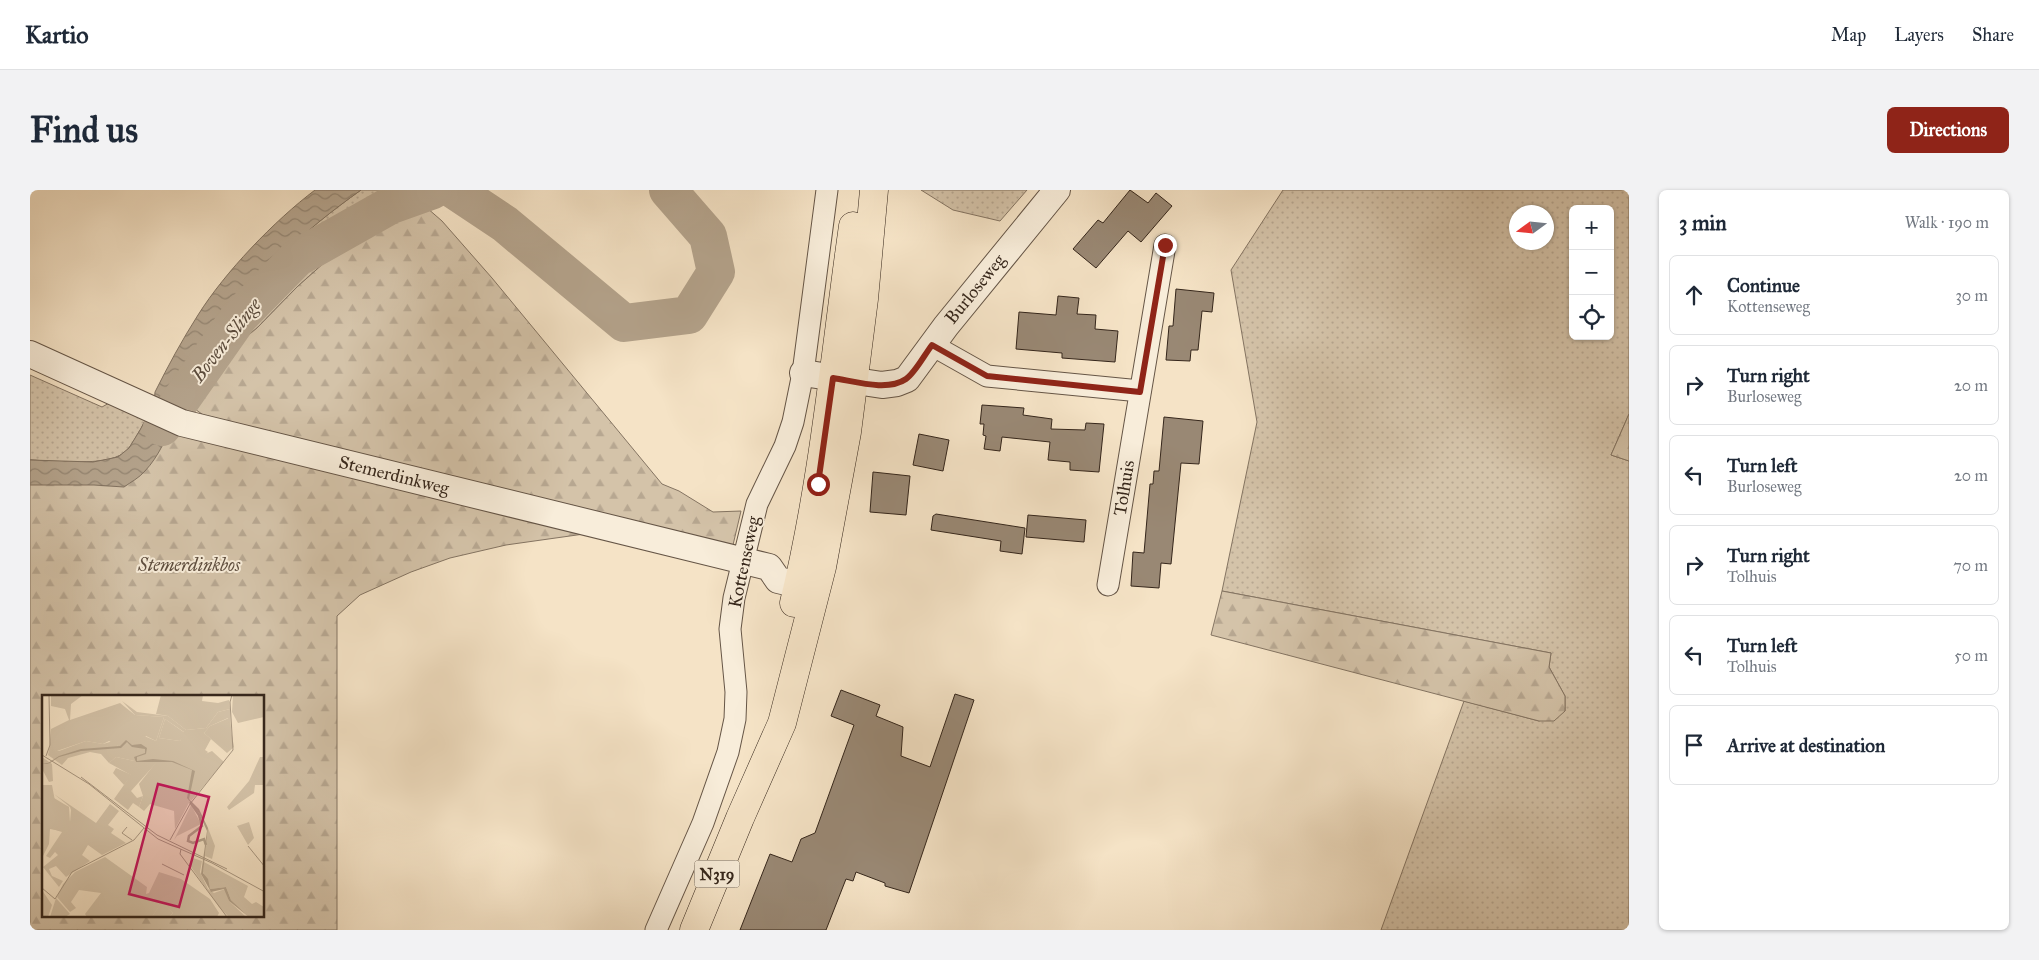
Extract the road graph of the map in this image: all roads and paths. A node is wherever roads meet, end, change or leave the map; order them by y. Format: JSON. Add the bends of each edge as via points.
{"nodes":[{"id":1,"x":827,"y":190,"type":"edge"},
{"id":2,"x":858,"y":190,"type":"edge"},
{"id":3,"x":874,"y":190,"type":"edge"},
{"id":4,"x":1057,"y":190,"type":"edge"},
{"id":5,"x":1165,"y":245,"type":"dead end"},
{"id":6,"x":932,"y":345,"type":"junction"},
{"id":7,"x":30,"y":354,"type":"edge"},
{"id":8,"x":803,"y":373,"type":"junction"},
{"id":9,"x":844,"y":380,"type":"junction"},
{"id":10,"x":1140,"y":392,"type":"junction"},
{"id":11,"x":742,"y":561,"type":"junction"},
{"id":12,"x":810,"y":576,"type":"junction"},
{"id":13,"x":1108,"y":585,"type":"dead end"},
{"id":14,"x":656,"y":930,"type":"edge"},
{"id":15,"x":694,"y":930,"type":"edge"}],
"edges":[{"from":1,"to":8,"type":"street","name":"Kottenseweg"},
{"from":2,"to":9,"type":"main road","number":"N319"},
{"from":3,"to":9,"type":"main road","number":"N319"},
{"from":4,"to":6,"type":"street","name":"Burloseweg"},
{"from":5,"to":10,"type":"street","name":"Tolhuis"},
{"from":6,"to":9,"type":"street","name":"Burloseweg","via":[[907,378],[897,383],[882,385]]},
{"from":6,"to":10,"type":"street","via":[[987,376]]},
{"from":7,"to":11,"type":"street","name":"Stemerdinkweg","via":[[182,423]]},
{"from":8,"to":9,"type":"street","name":"Burloseweg"},
{"from":8,"to":11,"type":"street","name":"Kottenseweg","via":[[793,422],[757,504]]},
{"from":9,"to":12,"type":"main road","number":"N319","via":[[818,484]]},
{"from":10,"to":13,"type":"street","name":"Tolhuis"},
{"from":11,"to":12,"type":"street","name":"Stemerdinkweg","via":[[768,567],[782,560]]},
{"from":11,"to":14,"type":"street","name":"Kottenseweg","via":[[730,629],[736,692],[735,719],[728,752],[702,824]]},
{"from":12,"to":15,"type":"main road","number":"N319","via":[[740,818]]}]}
